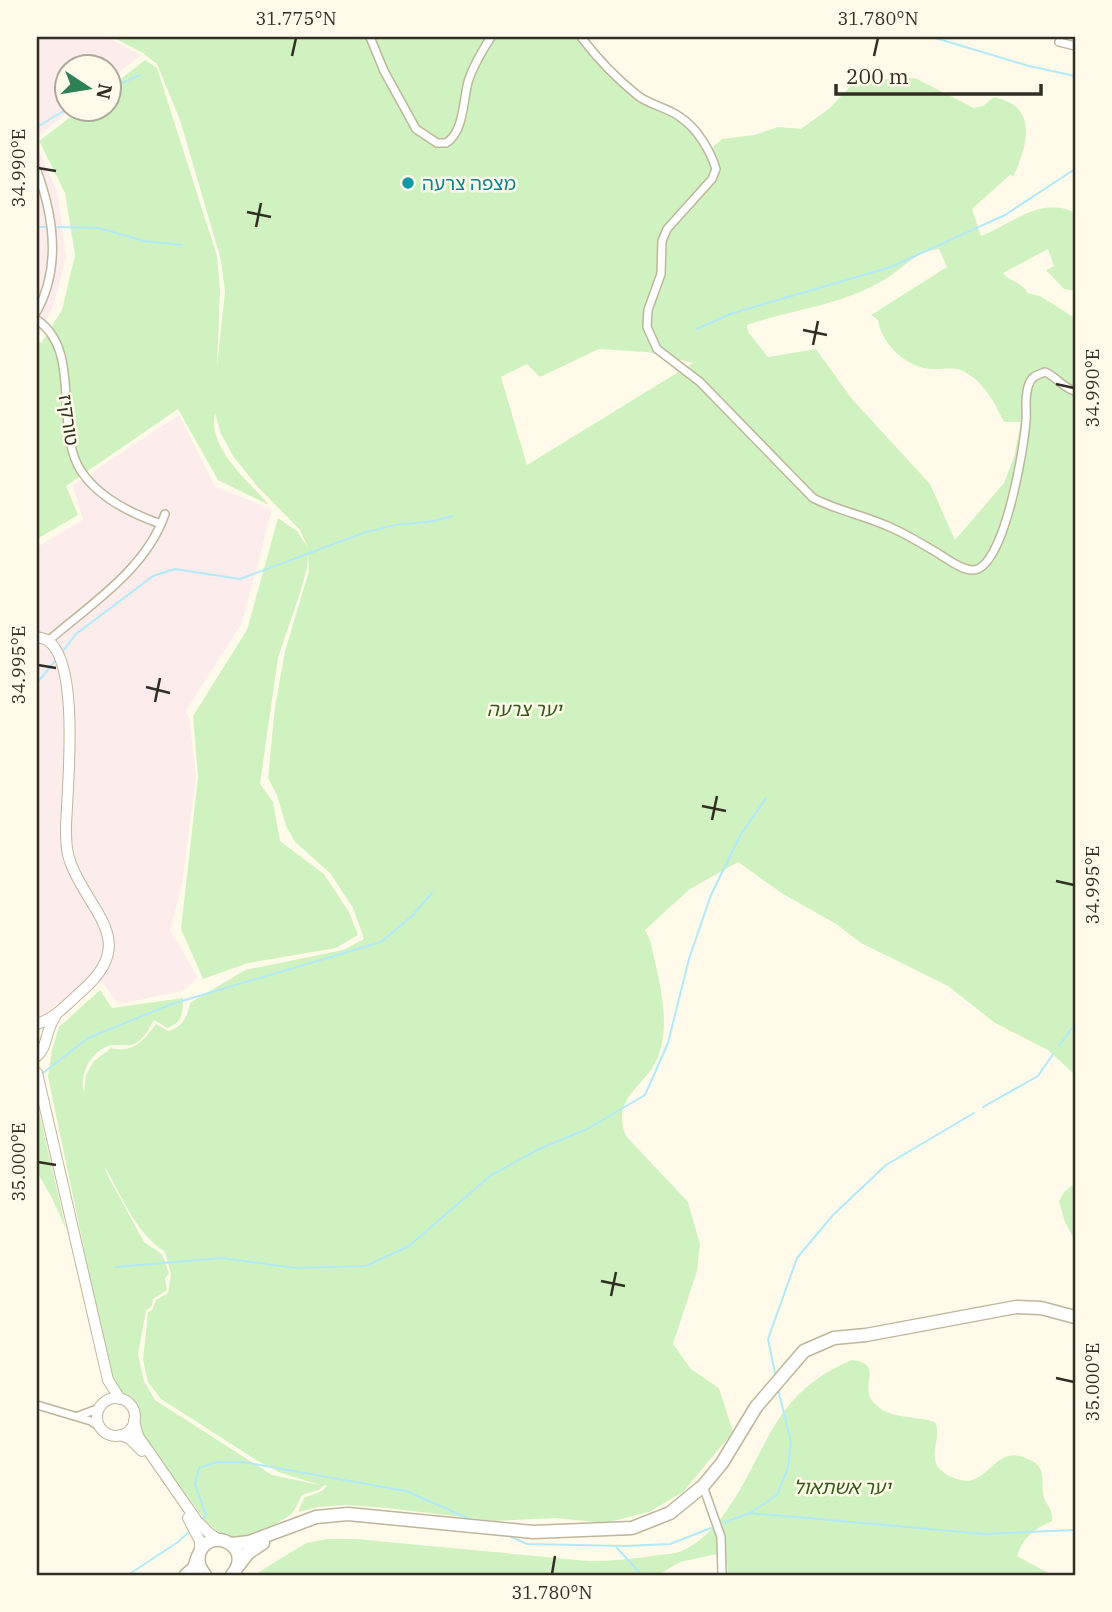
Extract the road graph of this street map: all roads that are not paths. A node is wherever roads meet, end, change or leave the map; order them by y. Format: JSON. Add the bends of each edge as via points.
{"nodes":[{"id":1,"x":370,"y":37,"type":"edge"},
{"id":2,"x":491,"y":37,"type":"edge"},
{"id":3,"x":581,"y":37,"type":"edge"},
{"id":4,"x":1059,"y":42,"type":"dead end"},
{"id":5,"x":1075,"y":47,"type":"edge"},
{"id":6,"x":37,"y":171,"type":"edge"},
{"id":7,"x":37,"y":311,"type":"edge"},
{"id":8,"x":37,"y":320,"type":"edge"},
{"id":9,"x":1075,"y":391,"type":"edge"},
{"id":10,"x":165,"y":514,"type":"dead end"},
{"id":11,"x":161,"y":524,"type":"junction"},
{"id":12,"x":37,"y":637,"type":"edge"},
{"id":13,"x":48,"y":641,"type":"junction"},
{"id":14,"x":57,"y":1014,"type":"junction"},
{"id":15,"x":37,"y":1025,"type":"edge"},
{"id":16,"x":45,"y":1040,"type":"junction"},
{"id":17,"x":39,"y":1054,"type":"edge"},
{"id":18,"x":39,"y":1078,"type":"edge"},
{"id":19,"x":1075,"y":1317,"type":"edge"},
{"id":20,"x":108,"y":1380,"type":"junction"},
{"id":21,"x":120,"y":1399,"type":"junction"},
{"id":22,"x":37,"y":1405,"type":"edge"},
{"id":23,"x":102,"y":1405,"type":"junction"},
{"id":24,"x":75,"y":1416,"type":"junction"},
{"id":25,"x":134,"y":1421,"type":"junction"},
{"id":26,"x":100,"y":1427,"type":"junction"},
{"id":27,"x":121,"y":1435,"type":"junction"},
{"id":28,"x":703,"y":1486,"type":"junction"},
{"id":29,"x":374,"y":1516,"type":"junction"},
{"id":30,"x":197,"y":1525,"type":"junction"},
{"id":31,"x":225,"y":1542,"type":"junction"},
{"id":32,"x":199,"y":1555,"type":"junction"},
{"id":33,"x":235,"y":1572,"type":"edge"},
{"id":34,"x":186,"y":1575,"type":"edge"},
{"id":35,"x":205,"y":1575,"type":"edge"},
{"id":36,"x":722,"y":1575,"type":"edge"}],
"edges":[{"from":1,"to":2,"type":"street","via":[[416,128],[437,143],[446,143],[455,135],[468,82]]},
{"from":3,"to":9,"type":"street","via":[[639,97],[680,116],[706,146],[716,169],[662,241],[660,274],[647,327],[657,349],[700,382],[813,498],[891,527],[958,566],[980,569],[998,543],[1016,488],[1029,385],[1035,375],[1045,372]]},
{"from":4,"to":5,"type":"street"},
{"from":6,"to":7,"type":"street","via":[[53,245],[50,278]]},
{"from":8,"to":11,"type":"street","name":"טורקיז","via":[[51,333],[61,354],[68,432],[81,471],[108,498]]},
{"from":10,"to":11,"type":"street"},
{"from":11,"to":13,"type":"street","via":[[134,566]]},
{"from":12,"to":13,"type":"street"},
{"from":13,"to":14,"type":"street","via":[[62,663],[68,692],[67,852],[109,939],[106,962],[97,977]]},
{"from":14,"to":15,"type":"street"},
{"from":14,"to":16,"type":"street"},
{"from":15,"to":16,"type":"street"},
{"from":16,"to":17,"type":"street"},
{"from":17,"to":18,"type":"street"},
{"from":18,"to":20,"type":"street"},
{"from":19,"to":28,"type":"highway","via":[[1016,1307],[834,1338],[804,1351],[756,1408]]},
{"from":20,"to":21,"type":"street"},
{"from":20,"to":23,"type":"street"},
{"from":21,"to":23,"type":"street"},
{"from":21,"to":25,"type":"street","via":[[132,1407]]},
{"from":22,"to":24,"type":"street"},
{"from":23,"to":24,"type":"street"},
{"from":23,"to":26,"type":"street","via":[[97,1419]]},
{"from":24,"to":26,"type":"street"},
{"from":25,"to":27,"type":"street"},
{"from":25,"to":30,"type":"street","via":[[138,1436]]},
{"from":26,"to":27,"type":"street","via":[[109,1435]]},
{"from":27,"to":30,"type":"street","via":[[142,1451]]},
{"from":28,"to":29,"type":"highway","via":[[670,1513],[632,1528],[533,1532]]},
{"from":28,"to":36,"type":"street","via":[[721,1537]]},
{"from":29,"to":31,"type":"highway","via":[[316,1517],[249,1542]]},
{"from":29,"to":33,"type":"highway","via":[[337,1517],[301,1525],[257,1546],[242,1558]]},
{"from":30,"to":31,"type":"street"},
{"from":30,"to":32,"type":"street"},
{"from":31,"to":32,"type":"highway","via":[[207,1543]]},
{"from":31,"to":33,"type":"highway","via":[[238,1555]]},
{"from":32,"to":34,"type":"highway"},
{"from":32,"to":35,"type":"highway"}]}
